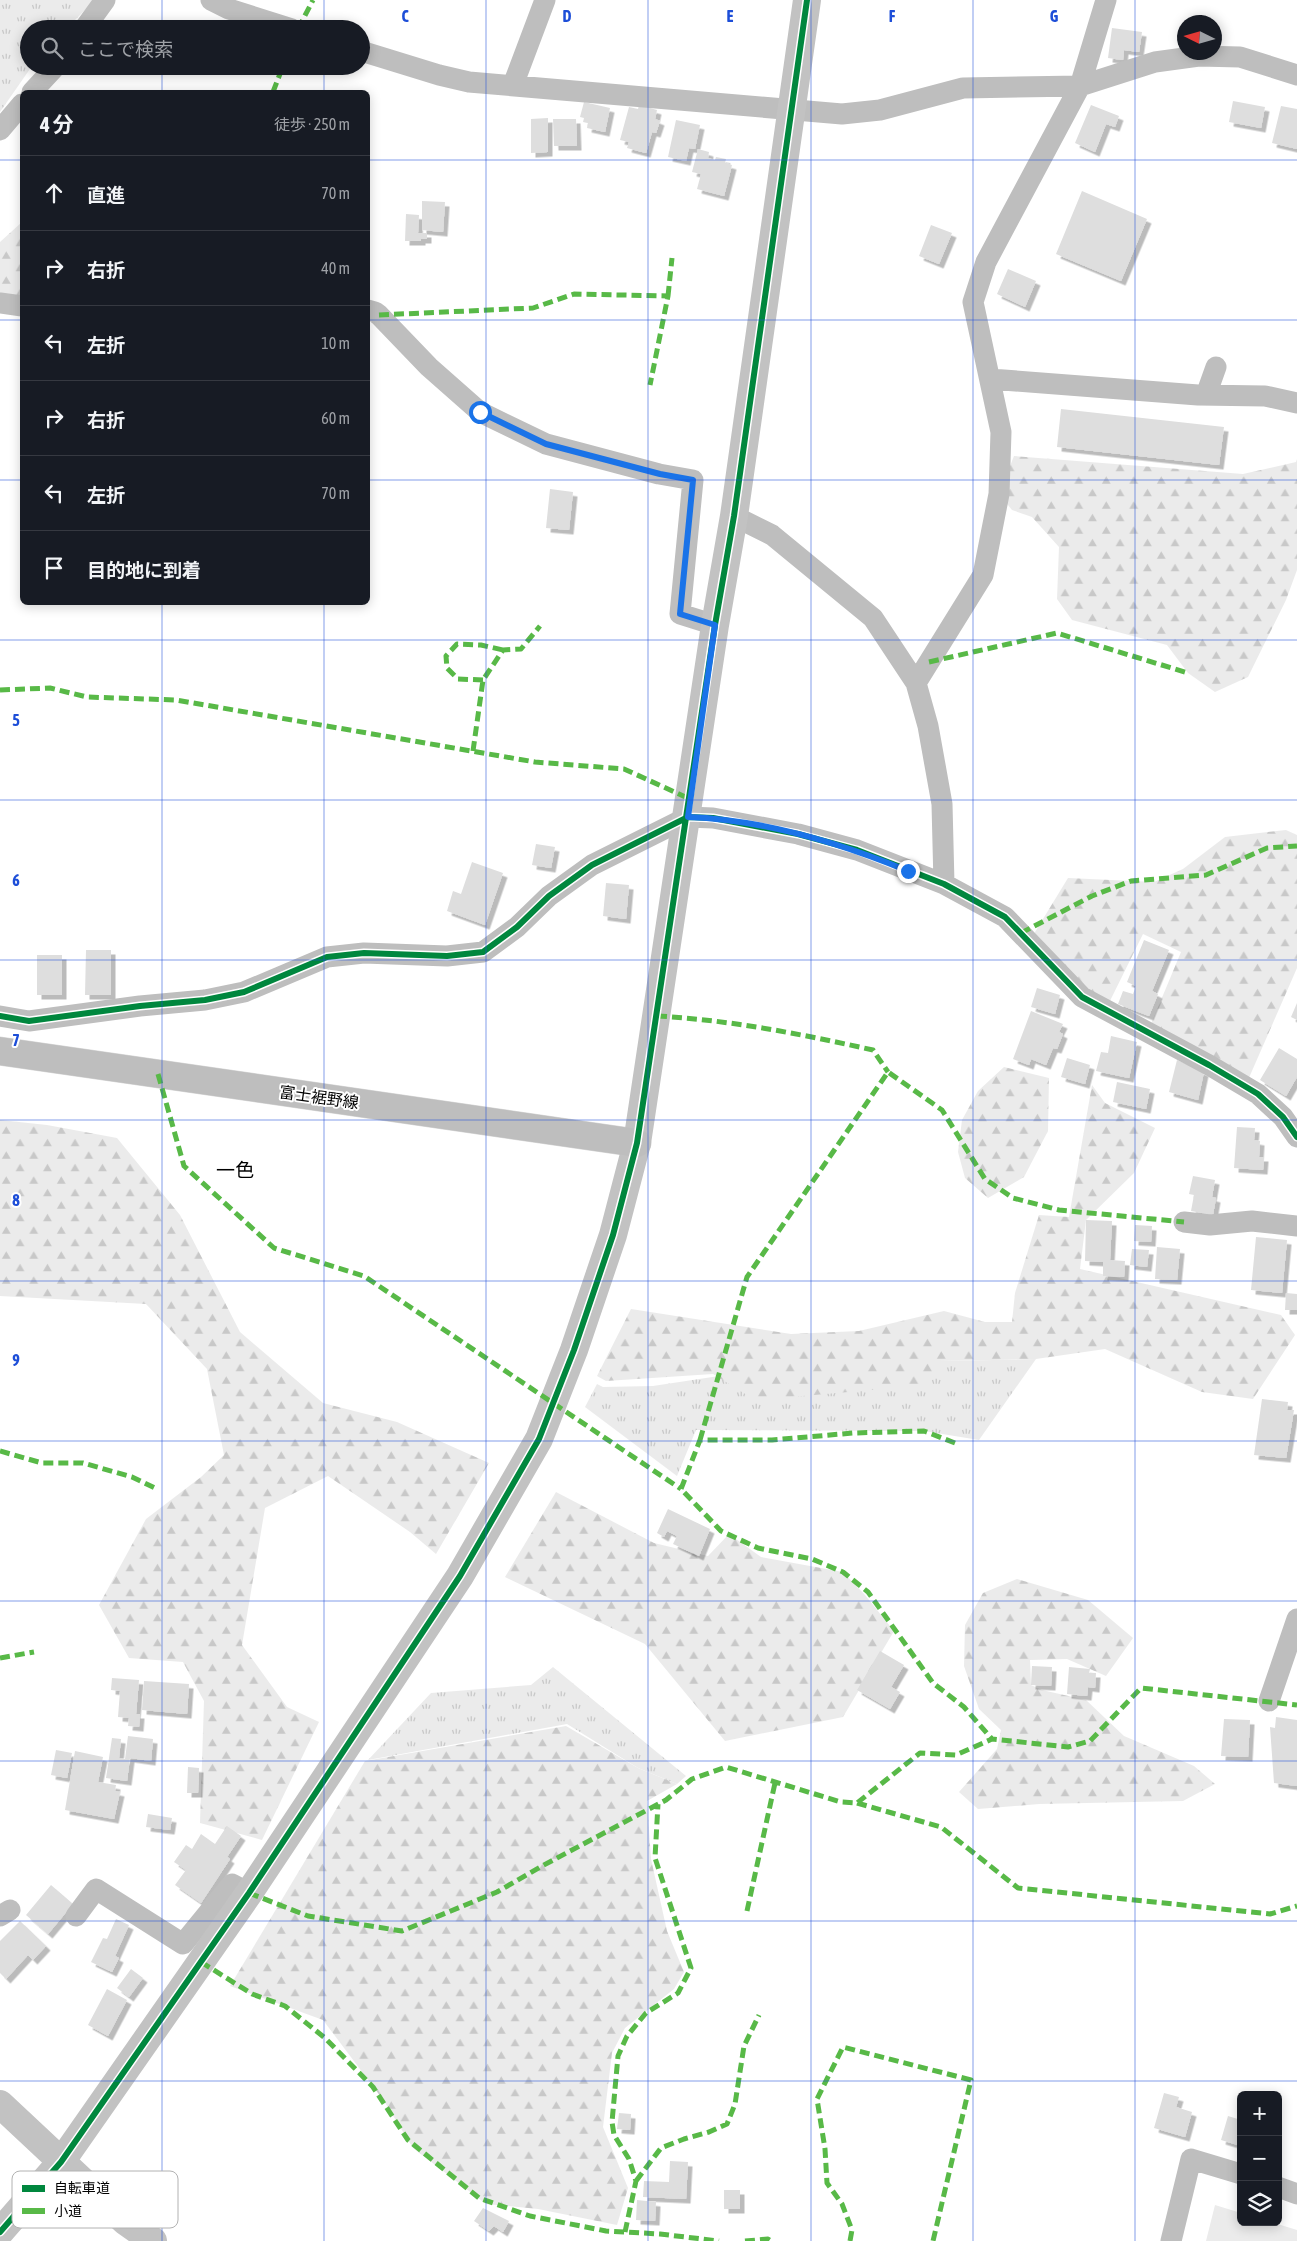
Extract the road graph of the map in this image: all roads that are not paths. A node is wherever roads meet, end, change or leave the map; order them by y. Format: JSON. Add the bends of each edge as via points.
{"nodes":[{"id":1,"x":105,"y":0,"type":"edge"},
{"id":2,"x":211,"y":0,"type":"edge"},
{"id":3,"x":545,"y":0,"type":"edge"},
{"id":4,"x":807,"y":0,"type":"edge"},
{"id":5,"x":1106,"y":0,"type":"edge"},
{"id":6,"x":91,"y":20,"type":"edge"},
{"id":7,"x":264,"y":20,"type":"edge"},
{"id":8,"x":370,"y":54,"type":"edge"},
{"id":9,"x":48,"y":75,"type":"edge"},
{"id":10,"x":1297,"y":75,"type":"edge"},
{"id":11,"x":513,"y":86,"type":"junction"},
{"id":12,"x":1080,"y":86,"type":"junction"},
{"id":13,"x":34,"y":90,"type":"edge"},
{"id":14,"x":20,"y":106,"type":"edge"},
{"id":15,"x":790,"y":111,"type":"junction"},
{"id":16,"x":0,"y":130,"type":"edge"},
{"id":17,"x":0,"y":303,"type":"edge"},
{"id":18,"x":20,"y":306,"type":"edge"},
{"id":19,"x":370,"y":311,"type":"edge"},
{"id":20,"x":1216,"y":367,"type":"dead end"},
{"id":21,"x":990,"y":380,"type":"junction"},
{"id":22,"x":1206,"y":395,"type":"junction"},
{"id":23,"x":1297,"y":403,"type":"edge"},
{"id":24,"x":734,"y":516,"type":"junction"},
{"id":25,"x":715,"y":625,"type":"junction"},
{"id":26,"x":916,"y":683,"type":"junction"},
{"id":27,"x":688,"y":817,"type":"junction"},
{"id":28,"x":944,"y":884,"type":"junction"},
{"id":29,"x":0,"y":1016,"type":"edge"},
{"id":30,"x":0,"y":1050,"type":"edge"},
{"id":31,"x":1297,"y":1137,"type":"edge"},
{"id":32,"x":637,"y":1144,"type":"junction"},
{"id":33,"x":1184,"y":1222,"type":"dead end"},
{"id":34,"x":1297,"y":1226,"type":"edge"},
{"id":35,"x":1297,"y":1619,"type":"edge"},
{"id":36,"x":1269,"y":1702,"type":"dead end"},
{"id":37,"x":249,"y":1893,"type":"junction"},
{"id":38,"x":76,"y":1916,"type":"dead end"},
{"id":39,"x":0,"y":2104,"type":"edge"},
{"id":40,"x":61,"y":2162,"type":"junction"},
{"id":41,"x":53,"y":2171,"type":"edge"},
{"id":42,"x":71,"y":2171,"type":"edge"},
{"id":43,"x":1237,"y":2173,"type":"edge"},
{"id":44,"x":1282,"y":2188,"type":"edge"},
{"id":45,"x":1297,"y":2194,"type":"edge"},
{"id":46,"x":12,"y":2218,"type":"edge"},
{"id":47,"x":135,"y":2228,"type":"edge"},
{"id":48,"x":0,"y":2232,"type":"edge"},
{"id":49,"x":153,"y":2241,"type":"edge"},
{"id":50,"x":1171,"y":2241,"type":"edge"}],
"edges":[{"from":1,"to":6,"type":"street"},
{"from":2,"to":7,"type":"street"},
{"from":3,"to":11,"type":"street"},
{"from":4,"to":15,"type":"street"},
{"from":5,"to":12,"type":"street"},
{"from":8,"to":11,"type":"street","via":[[461,80]]},
{"from":9,"to":13,"type":"street"},
{"from":10,"to":12,"type":"street","via":[[1240,57],[1199,56],[1155,62]]},
{"from":11,"to":15,"type":"street"},
{"from":12,"to":15,"type":"street","via":[[964,88],[880,110],[842,114]]},
{"from":12,"to":21,"type":"street","via":[[986,262],[973,302]]},
{"from":14,"to":16,"type":"street"},
{"from":15,"to":24,"type":"street"},
{"from":17,"to":18,"type":"street"},
{"from":19,"to":25,"type":"street","via":[[379,315],[429,367],[480,412],[546,444],[693,480],[680,614]]},
{"from":20,"to":22,"type":"street"},
{"from":21,"to":22,"type":"street"},
{"from":21,"to":26,"type":"street","via":[[1001,432],[999,494],[982,575]]},
{"from":22,"to":23,"type":"street","via":[[1265,396]]},
{"from":24,"to":25,"type":"street"},
{"from":24,"to":26,"type":"street","via":[[772,535],[873,618]]},
{"from":25,"to":27,"type":"street"},
{"from":26,"to":28,"type":"street","via":[[928,726],[942,804]]},
{"from":27,"to":28,"type":"street","via":[[713,818],[798,834],[857,850]]},
{"from":27,"to":29,"type":"street","via":[[592,865],[549,896],[517,927],[483,952],[447,956],[364,953],[327,958],[244,992],[205,1000],[29,1021]]},
{"from":27,"to":32,"type":"street"},
{"from":28,"to":31,"type":"street","via":[[1005,917],[1082,997],[1258,1094],[1283,1117]]},
{"from":30,"to":32,"type":"main road","name":"富士裾野線"},
{"from":32,"to":37,"type":"street","via":[[613,1235],[574,1350],[539,1439],[460,1576]]},
{"from":33,"to":34,"type":"street","via":[[1210,1225],[1252,1221]]},
{"from":35,"to":36,"type":"street"},
{"from":37,"to":38,"type":"street","via":[[232,1884],[183,1944],[96,1889]]},
{"from":37,"to":40,"type":"street"},
{"from":39,"to":40,"type":"street"},
{"from":40,"to":41,"type":"street"},
{"from":40,"to":42,"type":"street"},
{"from":43,"to":50,"type":"street","via":[[1191,2159]]},
{"from":44,"to":45,"type":"street"},
{"from":46,"to":48,"type":"street"},
{"from":47,"to":49,"type":"street"}]}
